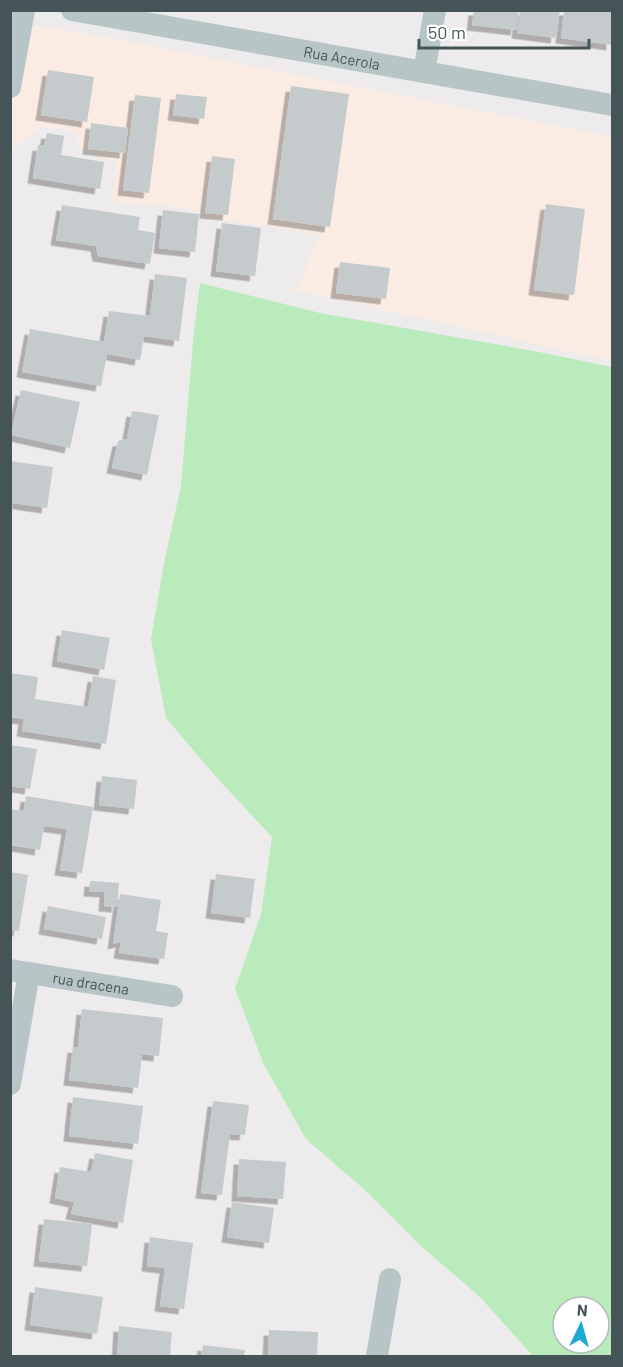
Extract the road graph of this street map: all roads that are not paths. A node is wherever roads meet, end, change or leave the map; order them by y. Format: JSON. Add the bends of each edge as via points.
{"nodes":[{"id":1,"x":24,"y":10,"type":"edge"},
{"id":2,"x":72,"y":10,"type":"edge"},
{"id":3,"x":435,"y":10,"type":"edge"},
{"id":4,"x":424,"y":72,"type":"junction"},
{"id":5,"x":10,"y":87,"type":"edge"},
{"id":6,"x":612,"y":105,"type":"edge"},
{"id":7,"x":20,"y":971,"type":"edge"},
{"id":8,"x":172,"y":996,"type":"dead end"},
{"id":9,"x":10,"y":1084,"type":"edge"},
{"id":10,"x":390,"y":1280,"type":"dead end"},
{"id":11,"x":377,"y":1356,"type":"edge"}],
"edges":[{"from":1,"to":5,"type":"street"},
{"from":2,"to":4,"type":"street","name":"Rua Acerola"},
{"from":3,"to":4,"type":"street"},
{"from":4,"to":6,"type":"street","name":"Rua Acerola"},
{"from":7,"to":8,"type":"street","name":"rua dracena"},
{"from":7,"to":9,"type":"street"},
{"from":10,"to":11,"type":"street"}]}
